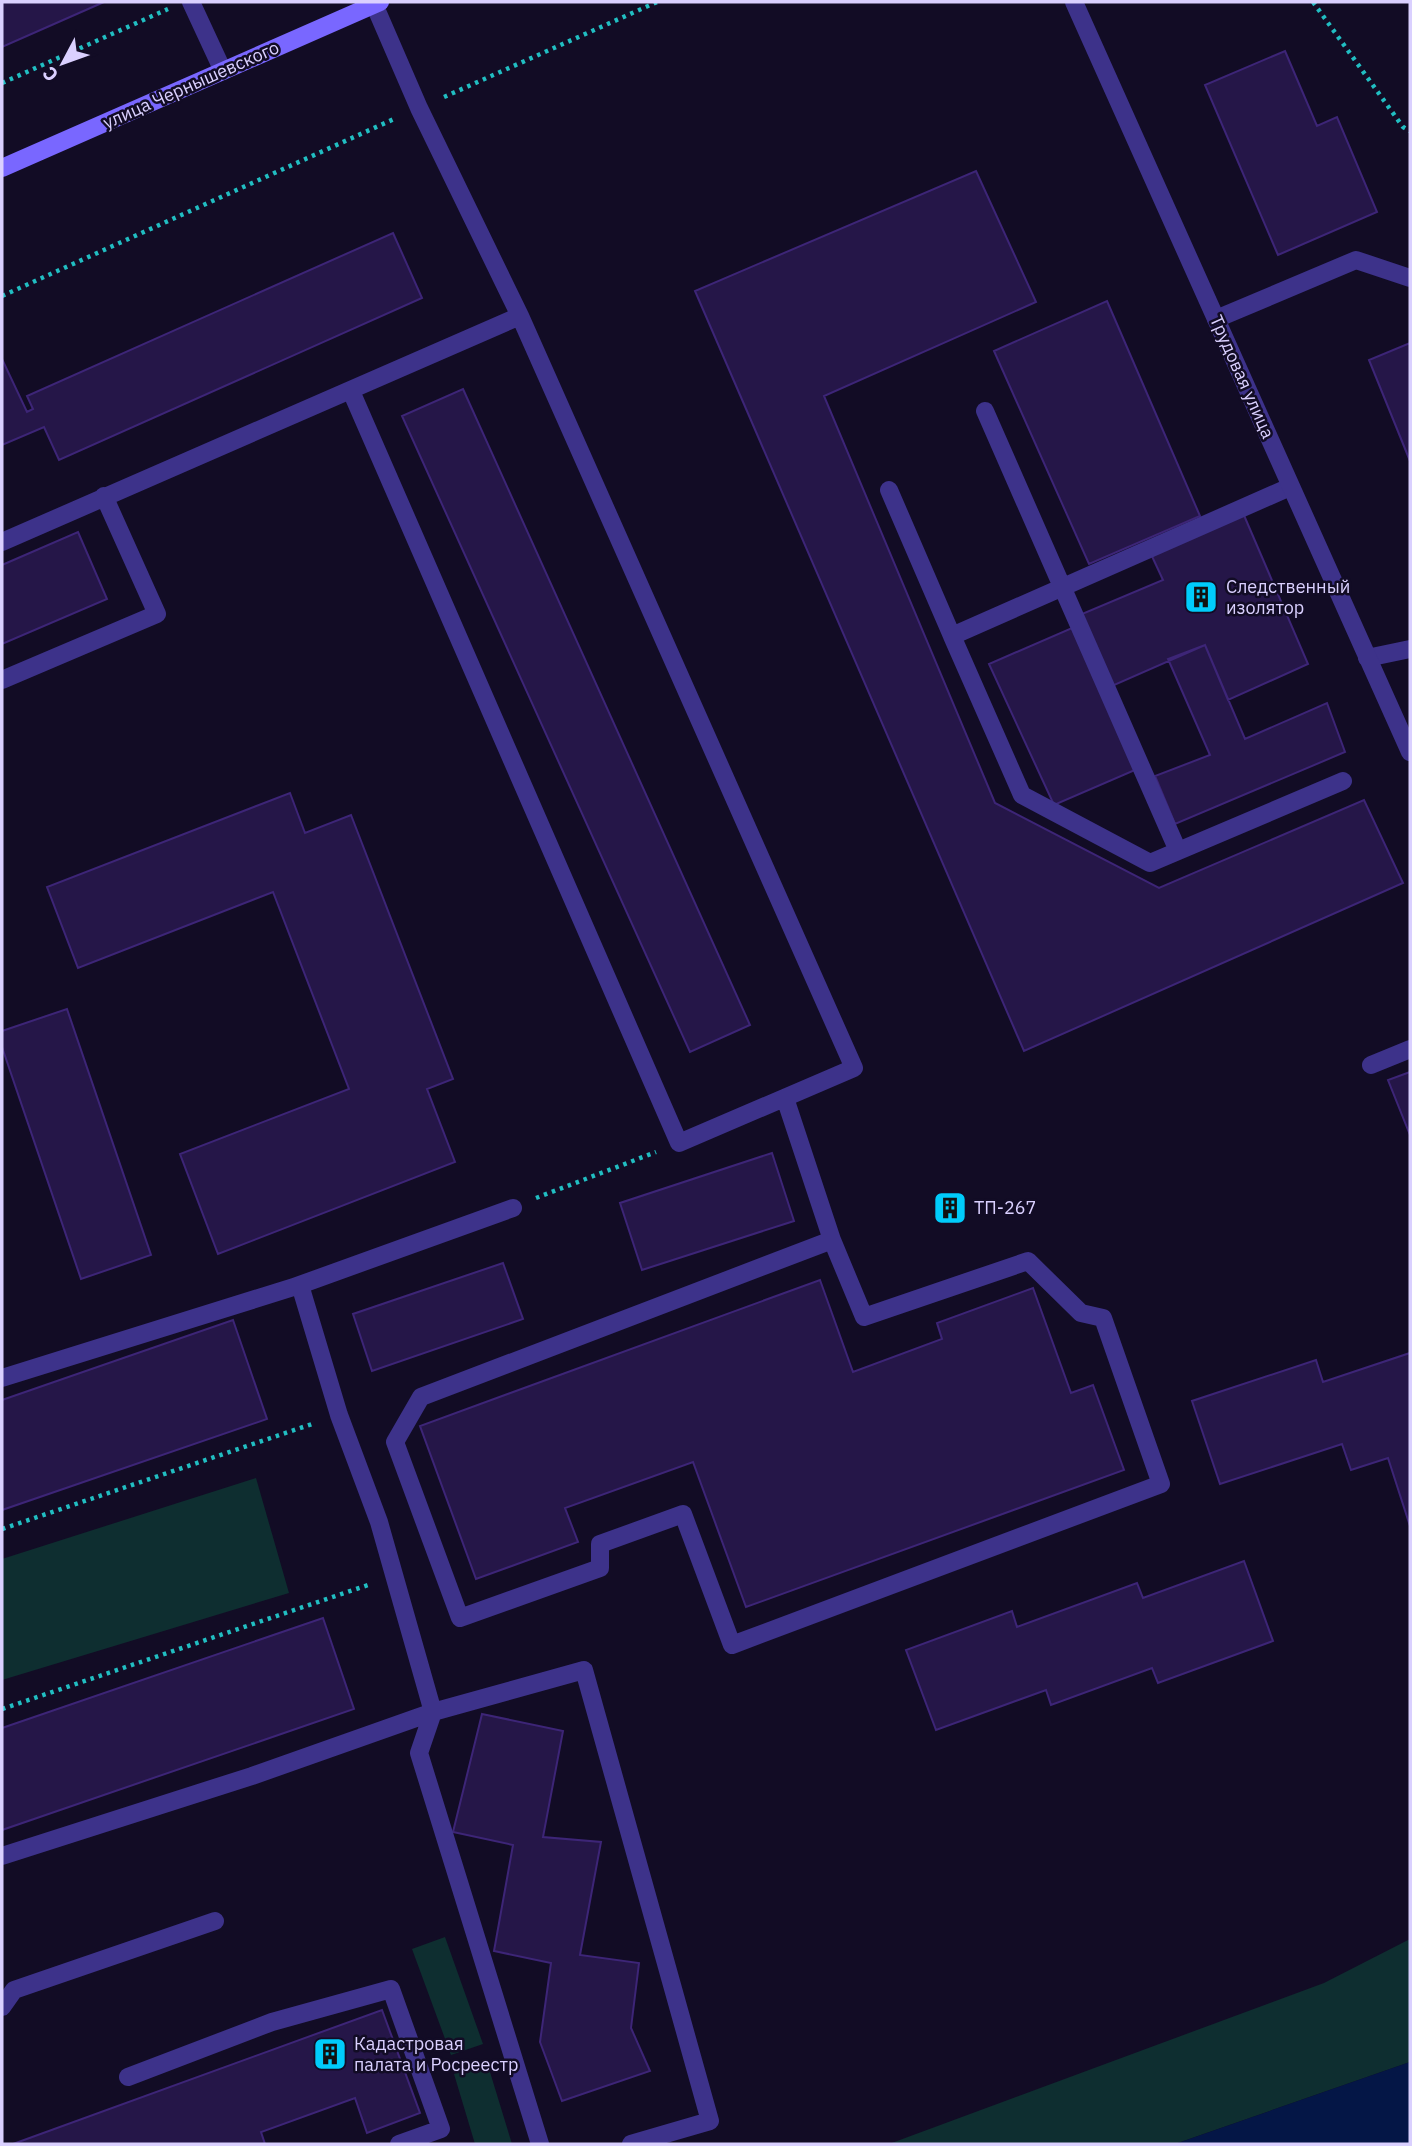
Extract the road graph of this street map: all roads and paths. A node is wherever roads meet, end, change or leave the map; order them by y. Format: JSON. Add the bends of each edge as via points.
{"nodes":[{"id":1,"x":191,"y":2,"type":"edge"},
{"id":2,"x":657,"y":2,"type":"edge"},
{"id":3,"x":1074,"y":2,"type":"edge"},
{"id":4,"x":1313,"y":2,"type":"edge"},
{"id":5,"x":377,"y":3,"type":"edge"},
{"id":6,"x":173,"y":7,"type":"dead end"},
{"id":7,"x":223,"y":71,"type":"junction"},
{"id":8,"x":2,"y":83,"type":"edge"},
{"id":9,"x":419,"y":108,"type":"junction"},
{"id":10,"x":1410,"y":131,"type":"edge"},
{"id":11,"x":2,"y":168,"type":"edge"},
{"id":12,"x":1410,"y":278,"type":"edge"},
{"id":13,"x":2,"y":296,"type":"edge"},
{"id":14,"x":520,"y":316,"type":"junction"},
{"id":15,"x":1216,"y":319,"type":"junction"},
{"id":16,"x":351,"y":391,"type":"junction"},
{"id":17,"x":985,"y":411,"type":"dead end"},
{"id":18,"x":1290,"y":487,"type":"junction"},
{"id":19,"x":889,"y":490,"type":"dead end"},
{"id":20,"x":104,"y":496,"type":"junction"},
{"id":21,"x":2,"y":542,"type":"edge"},
{"id":22,"x":1063,"y":587,"type":"junction"},
{"id":23,"x":952,"y":636,"type":"junction"},
{"id":24,"x":1410,"y":649,"type":"edge"},
{"id":25,"x":1367,"y":658,"type":"junction"},
{"id":26,"x":2,"y":680,"type":"edge"},
{"id":27,"x":1410,"y":750,"type":"edge"},
{"id":28,"x":1343,"y":781,"type":"dead end"},
{"id":29,"x":1178,"y":851,"type":"junction"},
{"id":30,"x":1410,"y":1048,"type":"edge"},
{"id":31,"x":1371,"y":1065,"type":"dead end"},
{"id":32,"x":785,"y":1098,"type":"junction"},
{"id":33,"x":679,"y":1143,"type":"junction"},
{"id":34,"x":513,"y":1208,"type":"joint"},
{"id":35,"x":832,"y":1240,"type":"junction"},
{"id":36,"x":294,"y":1287,"type":"junction"},
{"id":37,"x":2,"y":1378,"type":"edge"},
{"id":38,"x":339,"y":1415,"type":"junction"},
{"id":39,"x":2,"y":1529,"type":"edge"},
{"id":40,"x":396,"y":1576,"type":"junction"},
{"id":41,"x":2,"y":1709,"type":"edge"},
{"id":42,"x":433,"y":1712,"type":"junction"},
{"id":43,"x":2,"y":1856,"type":"edge"},
{"id":44,"x":215,"y":1921,"type":"dead end"},
{"id":45,"x":2,"y":2007,"type":"edge"},
{"id":46,"x":128,"y":2077,"type":"dead end"},
{"id":47,"x":399,"y":2144,"type":"edge"},
{"id":48,"x":540,"y":2144,"type":"edge"},
{"id":49,"x":631,"y":2144,"type":"edge"}],
"edges":[{"from":1,"to":7,"type":"street"},
{"from":2,"to":9,"type":"path"},
{"from":3,"to":15,"type":"street","name":"Трудовая улица"},
{"from":4,"to":10,"type":"path"},
{"from":5,"to":7,"type":"main road","name":"улица Чернышевского"},
{"from":5,"to":9,"type":"street"},
{"from":6,"to":8,"type":"path"},
{"from":7,"to":11,"type":"main road","name":"улица Чернышевского"},
{"from":9,"to":13,"type":"path"},
{"from":9,"to":14,"type":"street"},
{"from":12,"to":15,"type":"street","via":[[1356,260]]},
{"from":14,"to":16,"type":"street"},
{"from":14,"to":32,"type":"street","via":[[854,1068]]},
{"from":15,"to":18,"type":"street","name":"Трудовая улица"},
{"from":16,"to":20,"type":"street"},
{"from":16,"to":33,"type":"street"},
{"from":17,"to":22,"type":"street"},
{"from":18,"to":22,"type":"street"},
{"from":18,"to":25,"type":"street","name":"Трудовая улица"},
{"from":19,"to":23,"type":"street"},
{"from":20,"to":21,"type":"street"},
{"from":20,"to":26,"type":"street","via":[[157,614]]},
{"from":22,"to":23,"type":"street"},
{"from":22,"to":29,"type":"street"},
{"from":23,"to":29,"type":"street","via":[[1022,795],[1150,863]]},
{"from":24,"to":25,"type":"street"},
{"from":25,"to":27,"type":"street","name":"Трудовая улица"},
{"from":28,"to":29,"type":"street"},
{"from":30,"to":31,"type":"street"},
{"from":32,"to":33,"type":"street"},
{"from":32,"to":35,"type":"street"},
{"from":33,"to":34,"type":"path"},
{"from":34,"to":36,"type":"street"},
{"from":35,"to":35,"type":"street","via":[[421,1397],[395,1442],[460,1618],[600,1568],[600,1544],[683,1514],[732,1645],[1161,1484],[1103,1318],[1081,1313],[1028,1261],[863,1317]]},
{"from":36,"to":37,"type":"street"},
{"from":36,"to":38,"type":"street","via":[[300,1285]]},
{"from":38,"to":39,"type":"path"},
{"from":38,"to":40,"type":"street"},
{"from":40,"to":41,"type":"path"},
{"from":40,"to":42,"type":"street"},
{"from":42,"to":43,"type":"street","via":[[253,1776]]},
{"from":42,"to":48,"type":"street","via":[[419,1753]]},
{"from":42,"to":49,"type":"street","via":[[584,1670],[710,2121]]},
{"from":44,"to":45,"type":"street","via":[[14,1990]]},
{"from":46,"to":47,"type":"street","via":[[272,2022],[391,1989],[441,2129]]}]}
